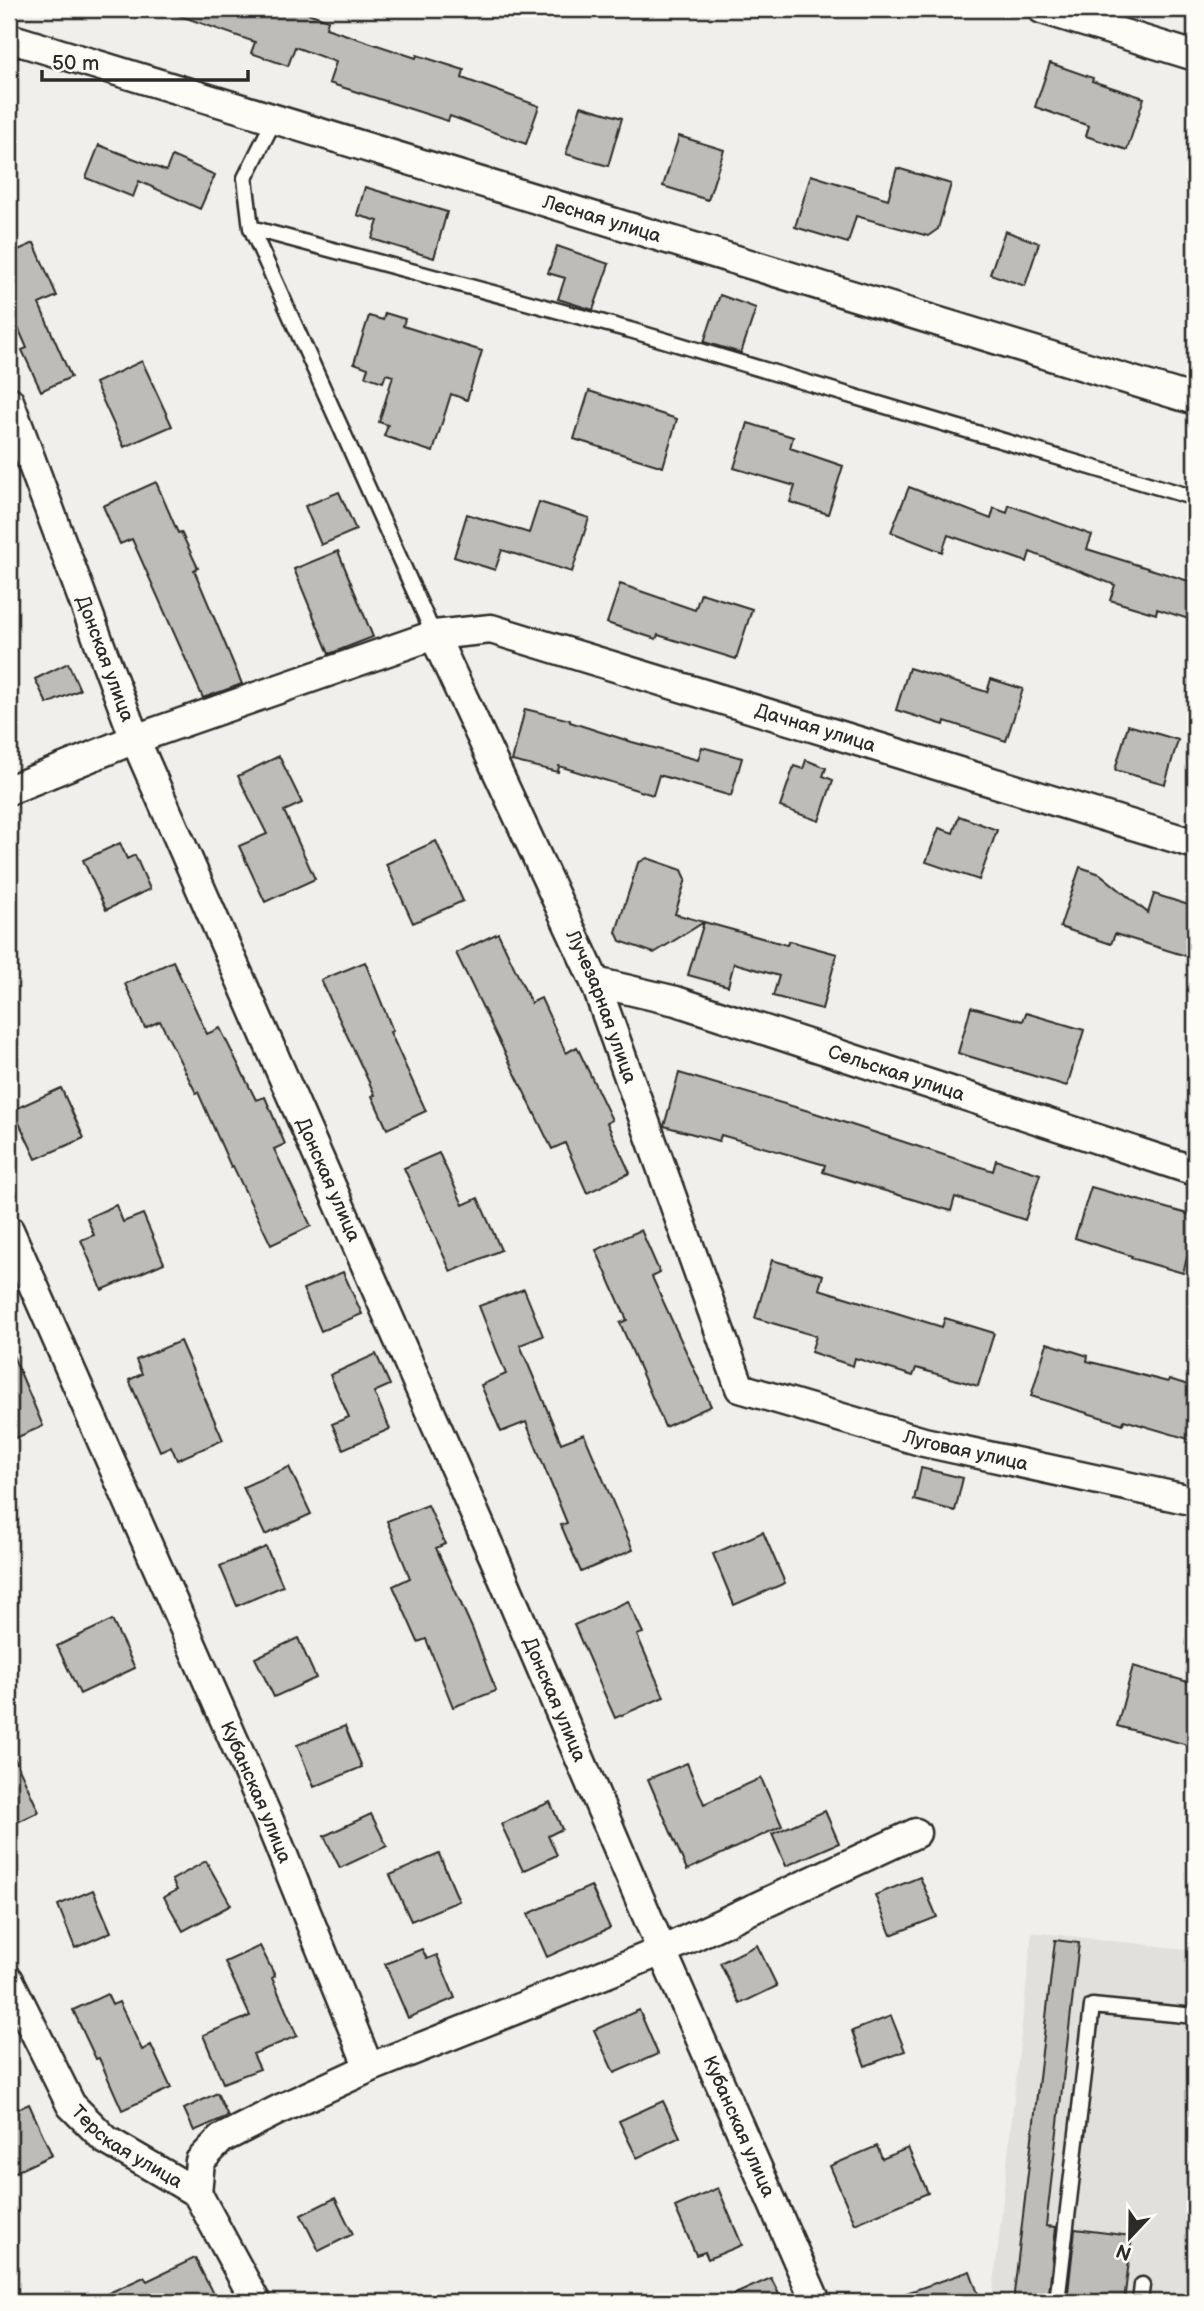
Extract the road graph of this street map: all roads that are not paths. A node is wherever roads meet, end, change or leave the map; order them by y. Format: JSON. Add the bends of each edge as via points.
{"nodes":[{"id":1,"x":1042,"y":9,"type":"edge"},
{"id":2,"x":9,"y":38,"type":"edge"},
{"id":3,"x":1195,"y":56,"type":"edge"},
{"id":4,"x":274,"y":120,"type":"junction"},
{"id":5,"x":251,"y":228,"type":"junction"},
{"id":6,"x":1195,"y":400,"type":"edge"},
{"id":7,"x":9,"y":401,"type":"edge"},
{"id":8,"x":1195,"y":498,"type":"edge"},
{"id":9,"x":434,"y":635,"type":"junction"},
{"id":10,"x":135,"y":739,"type":"junction"},
{"id":11,"x":9,"y":790,"type":"edge"},
{"id":12,"x":1195,"y":844,"type":"edge"},
{"id":13,"x":594,"y":982,"type":"junction"},
{"id":14,"x":1195,"y":1171,"type":"edge"},
{"id":15,"x":9,"y":1230,"type":"edge"},
{"id":16,"x":740,"y":1388,"type":"joint"},
{"id":17,"x":1195,"y":1501,"type":"edge"},
{"id":18,"x":916,"y":1833,"type":"dead end"},
{"id":19,"x":662,"y":1951,"type":"junction"},
{"id":20,"x":9,"y":1980,"type":"edge"},
{"id":21,"x":1195,"y":2015,"type":"edge"},
{"id":22,"x":369,"y":2068,"type":"junction"},
{"id":23,"x":197,"y":2193,"type":"junction"},
{"id":24,"x":1142,"y":2284,"type":"dead end"},
{"id":25,"x":256,"y":2302,"type":"edge"},
{"id":26,"x":816,"y":2302,"type":"edge"},
{"id":27,"x":1057,"y":2302,"type":"edge"},
{"id":28,"x":1140,"y":2302,"type":"edge"}],
"edges":[{"from":1,"to":3,"type":"street"},
{"from":2,"to":4,"type":"street","name":"Лесная улица"},
{"from":4,"to":5,"type":"lane","via":[[245,178]]},
{"from":4,"to":6,"type":"street","name":"Лесная улица"},
{"from":5,"to":8,"type":"lane","via":[[630,330]]},
{"from":5,"to":9,"type":"lane"},
{"from":7,"to":10,"type":"street","name":"Донская улица"},
{"from":9,"to":10,"type":"street","name":"Дачная улица"},
{"from":9,"to":12,"type":"street","name":"Дачная улица","via":[[491,629]]},
{"from":9,"to":13,"type":"street","name":"Лучезарная улица"},
{"from":10,"to":11,"type":"street","name":"Дачная улица"},
{"from":10,"to":19,"type":"street","name":"Донская улица"},
{"from":13,"to":14,"type":"street","name":"Сельская улица","via":[[676,1001]]},
{"from":13,"to":16,"type":"street","name":"Лучезарная улица"},
{"from":15,"to":22,"type":"street","name":"Кубанская улица","via":[[268,1818]]},
{"from":16,"to":17,"type":"street","name":"Луговая улица","via":[[924,1442]]},
{"from":18,"to":19,"type":"street"},
{"from":19,"to":22,"type":"street"},
{"from":19,"to":26,"type":"street","name":"Кубанская улица"},
{"from":20,"to":23,"type":"street","name":"Терская улица","via":[[71,2105],[106,2140]]},
{"from":21,"to":27,"type":"lane","via":[[1092,2006]]},
{"from":22,"to":23,"type":"street","via":[[221,2139],[200,2161]]},
{"from":23,"to":25,"type":"street","name":"Терская улица"},
{"from":24,"to":28,"type":"lane"}]}
